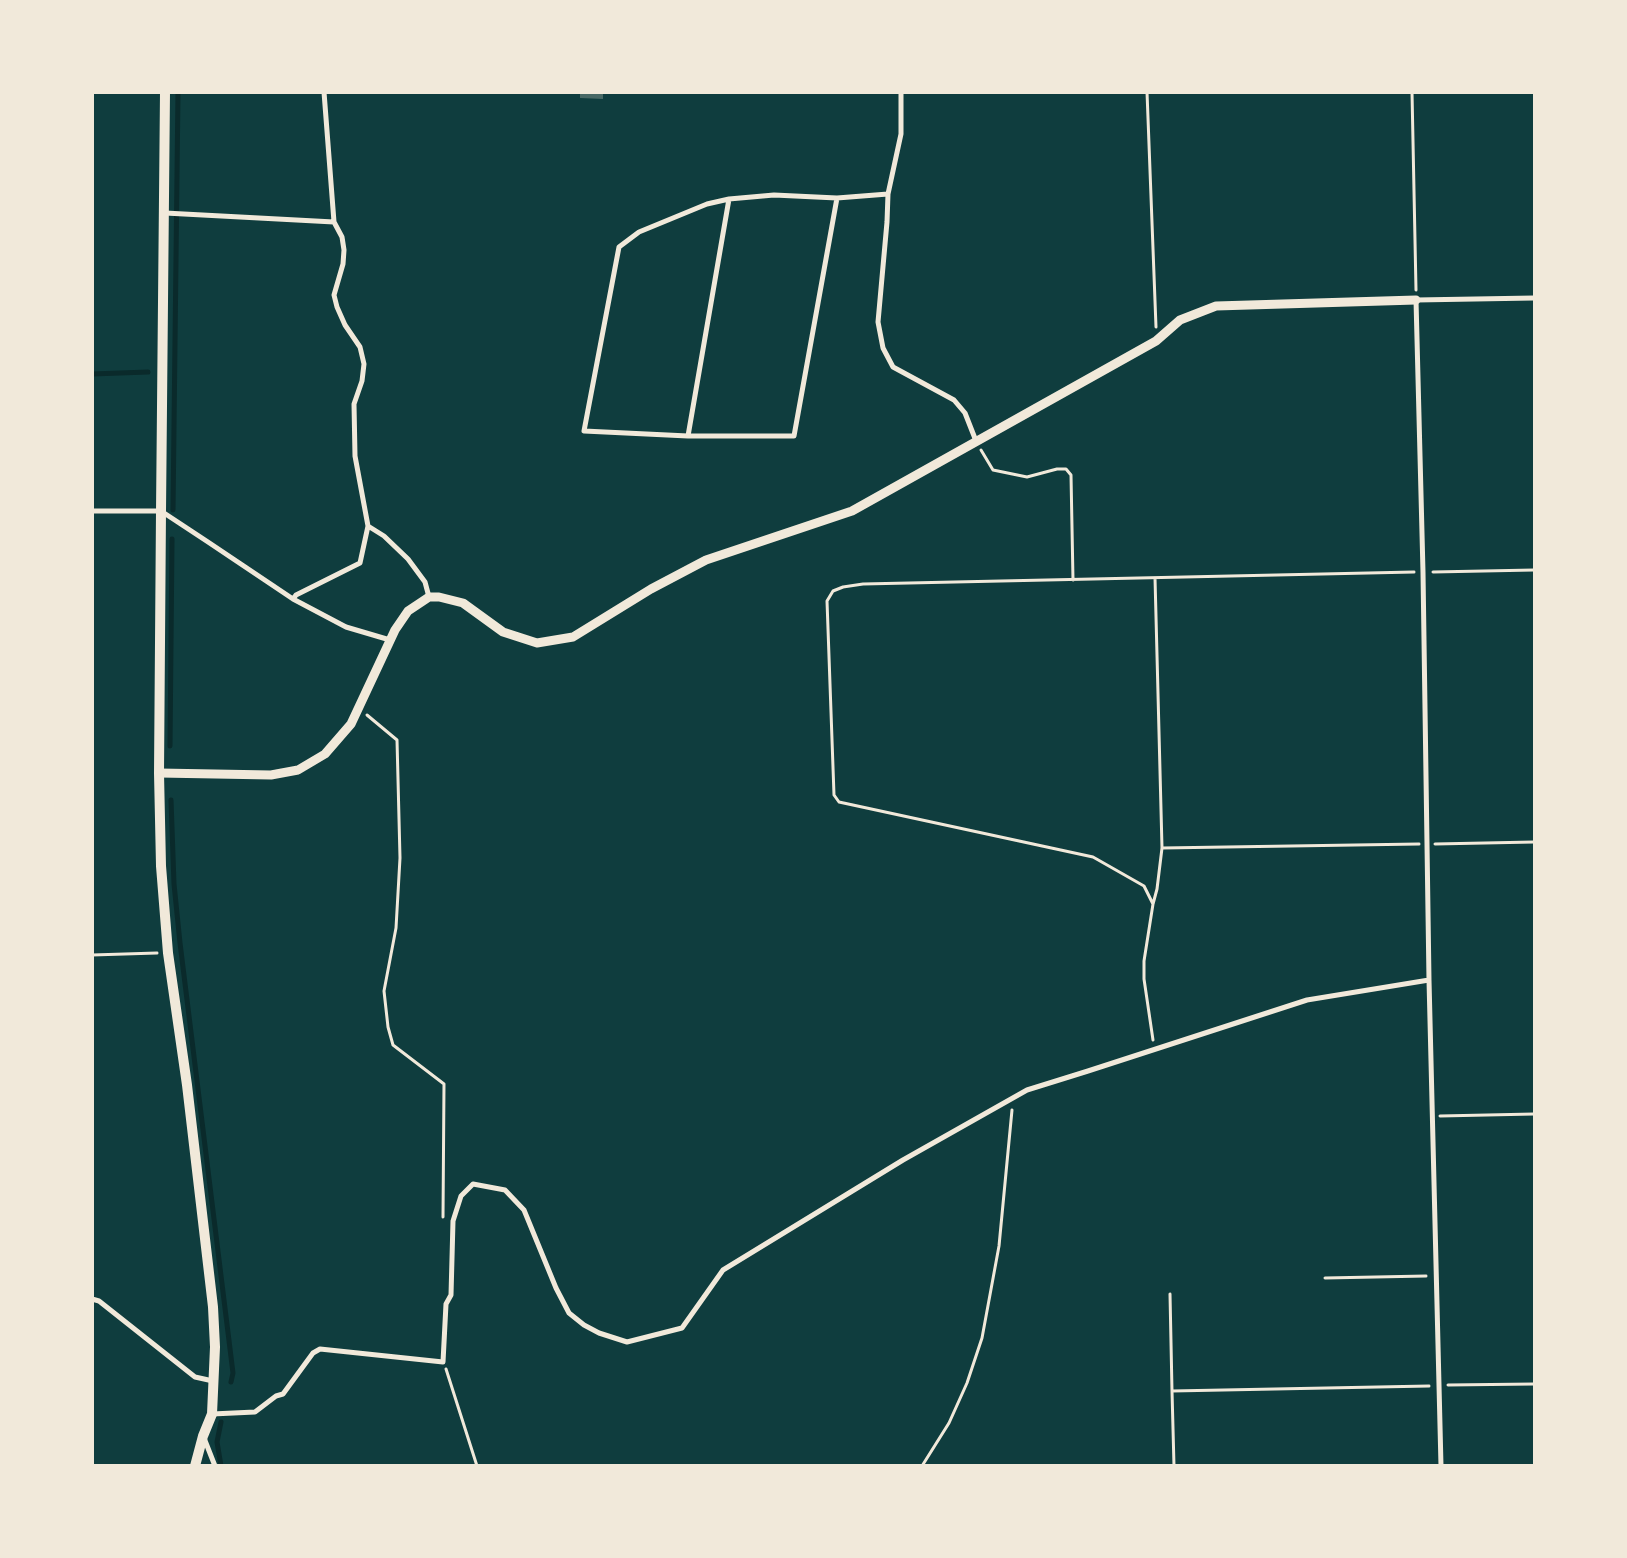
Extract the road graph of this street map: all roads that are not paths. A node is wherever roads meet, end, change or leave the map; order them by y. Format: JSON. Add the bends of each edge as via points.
{"nodes":[{"id":1,"x":165,"y":92,"type":"edge"},
{"id":2,"x":324,"y":92,"type":"edge"},
{"id":3,"x":901,"y":92,"type":"edge"},
{"id":4,"x":888,"y":194,"type":"junction"},
{"id":5,"x":837,"y":198,"type":"junction"},
{"id":6,"x":729,"y":199,"type":"junction"},
{"id":7,"x":169,"y":214,"type":"junction"},
{"id":8,"x":334,"y":222,"type":"junction"},
{"id":9,"x":1534,"y":298,"type":"edge"},
{"id":10,"x":1416,"y":300,"type":"junction"},
{"id":11,"x":688,"y":436,"type":"junction"},
{"id":12,"x":976,"y":441,"type":"junction"},
{"id":13,"x":92,"y":511,"type":"edge"},
{"id":14,"x":161,"y":512,"type":"junction"},
{"id":15,"x":368,"y":526,"type":"junction"},
{"id":16,"x":429,"y":597,"type":"junction"},
{"id":17,"x":293,"y":600,"type":"junction"},
{"id":18,"x":390,"y":640,"type":"junction"},
{"id":19,"x":159,"y":773,"type":"junction"},
{"id":20,"x":1429,"y":980,"type":"junction"},
{"id":21,"x":92,"y":1298,"type":"edge"},
{"id":22,"x":213,"y":1381,"type":"junction"},
{"id":23,"x":212,"y":1414,"type":"junction"},
{"id":24,"x":204,"y":1436,"type":"junction"},
{"id":25,"x":195,"y":1466,"type":"edge"},
{"id":26,"x":215,"y":1466,"type":"edge"},
{"id":27,"x":1441,"y":1466,"type":"edge"}],
"edges":[{"from":1,"to":7,"type":"main road"},
{"from":2,"to":8,"type":"street"},
{"from":3,"to":4,"type":"street","via":[[901,134]]},
{"from":4,"to":5,"type":"street"},
{"from":4,"to":12,"type":"street","via":[[878,322],[883,348],[893,367],[954,400],[966,413]]},
{"from":5,"to":6,"type":"street","via":[[774,195]]},
{"from":5,"to":11,"type":"street","via":[[794,436]]},
{"from":6,"to":11,"type":"street"},
{"from":6,"to":11,"type":"street","via":[[707,204],[639,232],[619,247],[584,431]]},
{"from":7,"to":8,"type":"street"},
{"from":7,"to":14,"type":"main road"},
{"from":8,"to":15,"type":"street","via":[[344,250],[334,295],[345,325],[360,347],[364,364],[354,404],[355,456]]},
{"from":9,"to":10,"type":"street"},
{"from":10,"to":12,"type":"street","via":[[1216,306],[1180,320],[1156,341]]},
{"from":10,"to":20,"type":"street"},
{"from":12,"to":16,"type":"street","via":[[852,511],[706,560],[573,637],[537,643],[503,632],[464,603]]},
{"from":13,"to":14,"type":"street"},
{"from":14,"to":17,"type":"street"},
{"from":14,"to":19,"type":"main road"},
{"from":15,"to":16,"type":"street","via":[[408,559],[425,582]]},
{"from":15,"to":17,"type":"street","via":[[360,563],[296,595]]},
{"from":16,"to":18,"type":"street","via":[[408,611]]},
{"from":17,"to":18,"type":"street","via":[[346,627]]},
{"from":18,"to":19,"type":"street","via":[[351,724],[325,754],[298,770],[271,775]]},
{"from":19,"to":22,"type":"main road","via":[[161,866],[168,953],[213,1307]]},
{"from":20,"to":23,"type":"street","via":[[1307,1000],[1027,1090],[903,1160],[723,1270],[682,1328],[626,1342],[599,1333],[568,1313],[524,1210],[505,1190],[473,1184],[461,1196],[453,1221],[451,1296],[446,1304],[443,1362],[320,1349],[313,1353],[284,1394],[276,1396],[255,1412]]},
{"from":20,"to":27,"type":"street"},
{"from":21,"to":22,"type":"street","via":[[195,1378]]},
{"from":22,"to":23,"type":"main road"},
{"from":23,"to":24,"type":"main road"},
{"from":24,"to":25,"type":"main road"},
{"from":24,"to":26,"type":"street"}]}
